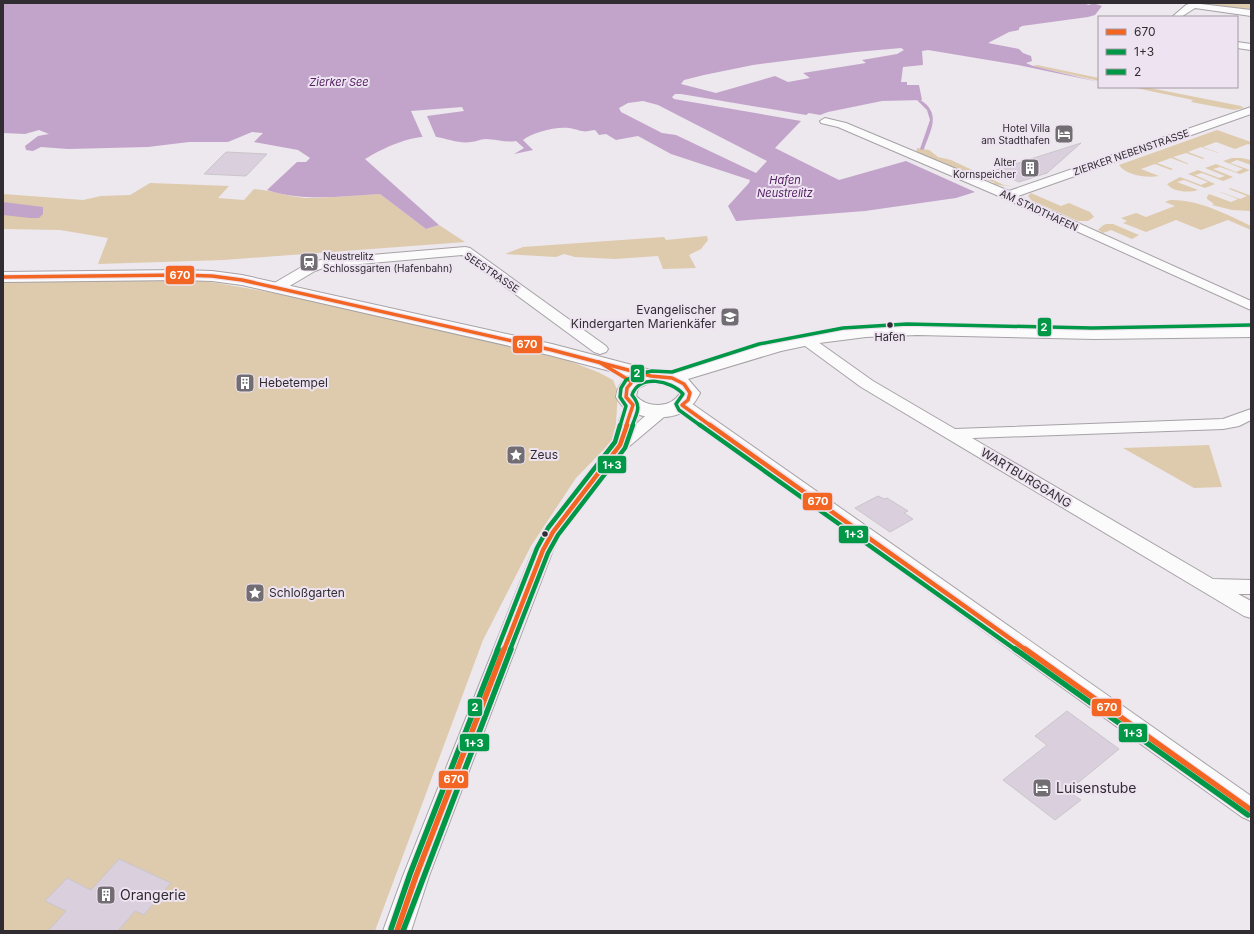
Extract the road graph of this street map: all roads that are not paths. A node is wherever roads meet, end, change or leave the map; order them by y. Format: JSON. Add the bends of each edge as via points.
{"nodes":[{"id":1,"x":1251,"y":14,"type":"edge"},
{"id":2,"x":1177,"y":16,"type":"edge"},
{"id":3,"x":1238,"y":45,"type":"edge"},
{"id":4,"x":1251,"y":47,"type":"edge"},
{"id":5,"x":1251,"y":110,"type":"edge"},
{"id":6,"x":825,"y":121,"type":"dead end"},
{"id":7,"x":1010,"y":196,"type":"junction"},
{"id":8,"x":3,"y":277,"type":"edge"},
{"id":9,"x":276,"y":288,"type":"junction"},
{"id":10,"x":1251,"y":306,"type":"edge"},
{"id":11,"x":1250,"y":331,"type":"edge"},
{"id":12,"x":806,"y":340,"type":"junction"},
{"id":13,"x":760,"y":350,"type":"junction"},
{"id":14,"x":598,"y":355,"type":"junction"},
{"id":15,"x":651,"y":376,"type":"junction"},
{"id":16,"x":672,"y":378,"type":"junction"},
{"id":17,"x":632,"y":382,"type":"junction"},
{"id":18,"x":678,"y":403,"type":"junction"},
{"id":19,"x":634,"y":405,"type":"junction"},
{"id":20,"x":1251,"y":414,"type":"edge"},
{"id":21,"x":951,"y":434,"type":"junction"},
{"id":22,"x":620,"y":445,"type":"junction"},
{"id":23,"x":1208,"y":586,"type":"junction"},
{"id":24,"x":1251,"y":587,"type":"edge"},
{"id":25,"x":1251,"y":611,"type":"edge"},
{"id":26,"x":1251,"y":810,"type":"edge"},
{"id":27,"x":397,"y":931,"type":"edge"}],
"edges":[{"from":1,"to":2,"type":"street","via":[[1194,5]]},
{"from":3,"to":4,"type":"street"},
{"from":5,"to":7,"type":"street","name":"ZIERKER NEBENSTRASSE"},
{"from":6,"to":7,"type":"street","name":"AM STADTHAFEN","via":[[842,125]]},
{"from":7,"to":10,"type":"street","name":"AM STADTHAFEN","via":[[1007,196]]},
{"from":8,"to":9,"type":"main road","via":[[181,275],[220,277]]},
{"from":9,"to":14,"type":"main road"},
{"from":9,"to":14,"type":"street","name":"SEESTRASSE","via":[[310,268],[324,263],[465,251]]},
{"from":11,"to":12,"type":"main road","via":[[1092,334],[907,330],[842,334]]},
{"from":12,"to":13,"type":"main road"},
{"from":12,"to":21,"type":"street","name":"WARTBURGGANG","via":[[867,384]]},
{"from":13,"to":16,"type":"main road"},
{"from":13,"to":18,"type":"main road","via":[[718,369]]},
{"from":14,"to":15,"type":"main road"},
{"from":14,"to":17,"type":"main road"},
{"from":15,"to":16,"type":"main road"},
{"from":15,"to":17,"type":"main road"},
{"from":16,"to":18,"type":"main road","via":[[684,384]]},
{"from":17,"to":19,"type":"main road","via":[[627,388],[626,397]]},
{"from":18,"to":19,"type":"main road","via":[[647,410]]},
{"from":18,"to":22,"type":"street"},
{"from":18,"to":26,"type":"street"},
{"from":19,"to":22,"type":"street"},
{"from":20,"to":21,"type":"street","via":[[1223,424]]},
{"from":21,"to":23,"type":"street","name":"WARTBURGGANG"},
{"from":22,"to":27,"type":"street","via":[[553,532],[543,550]]},
{"from":23,"to":24,"type":"street"},
{"from":23,"to":25,"type":"street","name":"WARTBURGGANG"}]}
